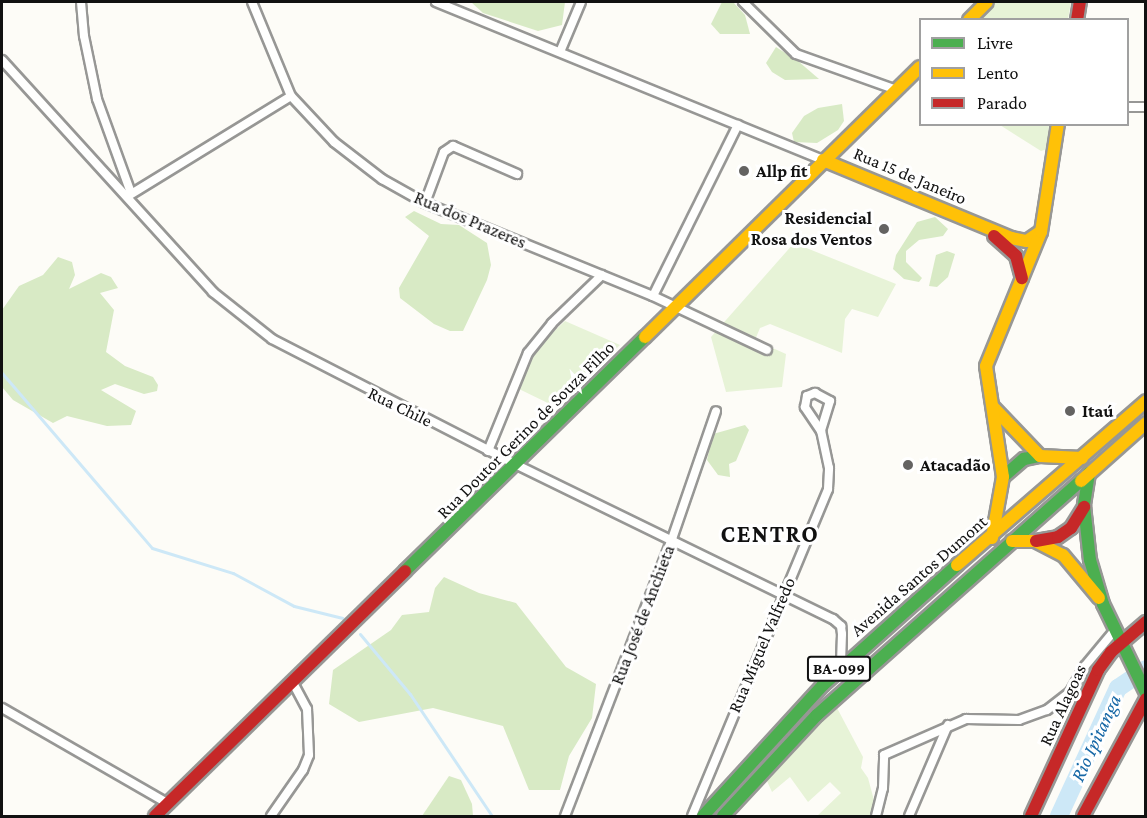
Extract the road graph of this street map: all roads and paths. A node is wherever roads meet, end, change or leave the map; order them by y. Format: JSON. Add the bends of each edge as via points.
{"nodes":[{"id":1,"x":81,"y":2,"type":"edge"},
{"id":2,"x":252,"y":2,"type":"edge"},
{"id":3,"x":436,"y":2,"type":"edge"},
{"id":4,"x":581,"y":2,"type":"edge"},
{"id":5,"x":743,"y":2,"type":"edge"},
{"id":6,"x":987,"y":2,"type":"edge"},
{"id":7,"x":1080,"y":2,"type":"edge"},
{"id":8,"x":971,"y":18,"type":"edge"},
{"id":9,"x":1077,"y":18,"type":"edge"},
{"id":10,"x":560,"y":52,"type":"junction"},
{"id":11,"x":2,"y":60,"type":"edge"},
{"id":12,"x":919,"y":69,"type":"edge"},
{"id":13,"x":2,"y":72,"type":"edge"},
{"id":14,"x":14,"y":74,"type":"junction"},
{"id":15,"x":897,"y":90,"type":"junction"},
{"id":16,"x":291,"y":96,"type":"junction"},
{"id":17,"x":1146,"y":107,"type":"edge"},
{"id":18,"x":1129,"y":108,"type":"edge"},
{"id":19,"x":738,"y":125,"type":"junction"},
{"id":20,"x":1058,"y":126,"type":"edge"},
{"id":21,"x":823,"y":160,"type":"junction"},
{"id":22,"x":517,"y":174,"type":"dead end"},
{"id":23,"x":128,"y":195,"type":"junction"},
{"id":24,"x":425,"y":203,"type":"junction"},
{"id":25,"x":982,"y":226,"type":"junction"},
{"id":26,"x":1041,"y":232,"type":"junction"},
{"id":27,"x":602,"y":275,"type":"junction"},
{"id":28,"x":1022,"y":278,"type":"junction"},
{"id":29,"x":653,"y":296,"type":"junction"},
{"id":30,"x":675,"y":308,"type":"junction"},
{"id":31,"x":766,"y":350,"type":"dead end"},
{"id":32,"x":1146,"y":401,"type":"edge"},
{"id":33,"x":993,"y":406,"type":"junction"},
{"id":34,"x":716,"y":411,"type":"dead end"},
{"id":35,"x":1146,"y":423,"type":"edge"},
{"id":36,"x":821,"y":430,"type":"junction"},
{"id":37,"x":488,"y":451,"type":"junction"},
{"id":38,"x":1040,"y":456,"type":"junction"},
{"id":39,"x":1082,"y":458,"type":"junction"},
{"id":40,"x":517,"y":465,"type":"junction"},
{"id":41,"x":1089,"y":473,"type":"junction"},
{"id":42,"x":1003,"y":477,"type":"junction"},
{"id":43,"x":1084,"y":506,"type":"junction"},
{"id":44,"x":992,"y":538,"type":"junction"},
{"id":45,"x":672,"y":539,"type":"junction"},
{"id":46,"x":1012,"y":541,"type":"junction"},
{"id":47,"x":1035,"y":541,"type":"junction"},
{"id":48,"x":784,"y":594,"type":"junction"},
{"id":49,"x":1103,"y":604,"type":"junction"},
{"id":50,"x":1146,"y":622,"type":"edge"},
{"id":51,"x":1114,"y":630,"type":"junction"},
{"id":52,"x":1122,"y":643,"type":"junction"},
{"id":53,"x":841,"y":667,"type":"junction"},
{"id":54,"x":293,"y":683,"type":"junction"},
{"id":55,"x":1145,"y":694,"type":"edge"},
{"id":56,"x":2,"y":708,"type":"edge"},
{"id":57,"x":948,"y":725,"type":"junction"},
{"id":58,"x":167,"y":803,"type":"junction"},
{"id":59,"x":155,"y":816,"type":"edge"},
{"id":60,"x":271,"y":816,"type":"edge"},
{"id":61,"x":564,"y":816,"type":"edge"},
{"id":62,"x":692,"y":816,"type":"edge"},
{"id":63,"x":703,"y":816,"type":"edge"},
{"id":64,"x":723,"y":816,"type":"edge"},
{"id":65,"x":876,"y":816,"type":"edge"},
{"id":66,"x":909,"y":816,"type":"edge"},
{"id":67,"x":1031,"y":816,"type":"edge"},
{"id":68,"x":1083,"y":816,"type":"edge"}],
"edges":[{"from":1,"to":23,"type":"street","via":[[97,99]]},
{"from":2,"to":16,"type":"street","name":"Rua dos Prazeres"},
{"from":3,"to":10,"type":"street"},
{"from":4,"to":10,"type":"street"},
{"from":5,"to":15,"type":"street","via":[[796,54]]},
{"from":6,"to":8,"type":"main road"},
{"from":7,"to":9,"type":"main road"},
{"from":10,"to":19,"type":"street"},
{"from":11,"to":14,"type":"street","name":"Rua Chile"},
{"from":12,"to":15,"type":"main road","name":"Rua Doutor Gerino de Souza Filho"},
{"from":13,"to":14,"type":"street"},
{"from":14,"to":23,"type":"street","name":"Rua Chile"},
{"from":15,"to":21,"type":"main road","name":"Rua Doutor Gerino de Souza Filho"},
{"from":16,"to":23,"type":"street"},
{"from":16,"to":24,"type":"street","name":"Rua dos Prazeres","via":[[352,157]]},
{"from":17,"to":18,"type":"street"},
{"from":19,"to":21,"type":"street"},
{"from":19,"to":29,"type":"street"},
{"from":20,"to":26,"type":"main road"},
{"from":21,"to":25,"type":"main road","name":"Rua 15 de Janeiro"},
{"from":21,"to":30,"type":"main road","name":"Rua Doutor Gerino de Souza Filho"},
{"from":22,"to":24,"type":"street","via":[[453,146],[444,152]]},
{"from":23,"to":37,"type":"street","name":"Rua Chile","via":[[213,292],[273,339]]},
{"from":24,"to":27,"type":"street","name":"Rua dos Prazeres"},
{"from":25,"to":26,"type":"main road","name":"Rua 15 de Janeiro","via":[[1019,240],[1032,239]]},
{"from":25,"to":28,"type":"main road","name":"Rua 15 de Janeiro","via":[[1016,256]]},
{"from":26,"to":28,"type":"main road"},
{"from":27,"to":29,"type":"street","name":"Rua dos Prazeres"},
{"from":27,"to":37,"type":"street","via":[[533,345]]},
{"from":28,"to":33,"type":"main road","via":[[986,366]]},
{"from":29,"to":30,"type":"street","name":"Rua dos Prazeres"},
{"from":30,"to":31,"type":"street","name":"Rua dos Prazeres"},
{"from":30,"to":40,"type":"main road","name":"Rua Doutor Gerino de Souza Filho"},
{"from":32,"to":39,"type":"main road","name":"Avenida Santos Dumont","number":"BA-099"},
{"from":33,"to":38,"type":"main road"},
{"from":33,"to":42,"type":"main road"},
{"from":34,"to":45,"type":"street","name":"Rua José de Anchieta"},
{"from":35,"to":41,"type":"main road","name":"Avenida Santos Dumont","number":"BA-099"},
{"from":36,"to":36,"type":"street","name":"Rua Miguel Valfredo","via":[[805,407],[807,396],[815,393],[830,401]]},
{"from":36,"to":48,"type":"street","name":"Rua Miguel Valfredo","via":[[829,468],[828,489]]},
{"from":37,"to":40,"type":"street","name":"Rua Chile"},
{"from":38,"to":39,"type":"main road"},
{"from":38,"to":42,"type":"main road","via":[[1024,459]]},
{"from":39,"to":44,"type":"main road","name":"Avenida Santos Dumont","number":"BA-099"},
{"from":40,"to":45,"type":"street","name":"Rua Chile"},
{"from":40,"to":54,"type":"main road","name":"Rua Doutor Gerino de Souza Filho"},
{"from":41,"to":43,"type":"main road"},
{"from":41,"to":46,"type":"main road","name":"Avenida Santos Dumont","number":"BA-099"},
{"from":42,"to":44,"type":"main road"},
{"from":43,"to":47,"type":"main road","via":[[1071,528],[1058,537]]},
{"from":43,"to":49,"type":"main road","via":[[1090,560]]},
{"from":44,"to":53,"type":"main road","name":"Avenida Santos Dumont","number":"BA-099"},
{"from":45,"to":48,"type":"street","name":"Rua Chile"},
{"from":45,"to":61,"type":"street","name":"Rua José de Anchieta"},
{"from":46,"to":47,"type":"main road"},
{"from":46,"to":64,"type":"main road","name":"Avenida Santos Dumont","number":"BA-099","via":[[817,715]]},
{"from":47,"to":49,"type":"main road","via":[[1063,555]]},
{"from":48,"to":53,"type":"street","name":"Rua Chile","via":[[841,626]]},
{"from":48,"to":62,"type":"street","name":"Rua Miguel Valfredo"},
{"from":49,"to":51,"type":"main road"},
{"from":50,"to":52,"type":"main road","name":"Rua Alagoas"},
{"from":51,"to":52,"type":"main road"},
{"from":51,"to":57,"type":"street","via":[[1070,692],[1047,710],[1019,720],[966,719]]},
{"from":52,"to":55,"type":"main road"},
{"from":52,"to":67,"type":"main road","name":"Rua Alagoas","via":[[1098,670]]},
{"from":53,"to":63,"type":"main road","name":"Avenida Santos Dumont","number":"BA-099"},
{"from":54,"to":58,"type":"main road","name":"Rua Doutor Gerino de Souza Filho"},
{"from":54,"to":60,"type":"street","via":[[307,709],[309,755]]},
{"from":55,"to":68,"type":"main road"},
{"from":56,"to":58,"type":"street"},
{"from":57,"to":65,"type":"street","via":[[884,755],[883,788]]},
{"from":57,"to":66,"type":"street"},
{"from":58,"to":59,"type":"main road","name":"Rua Doutor Gerino de Souza Filho"}]}
